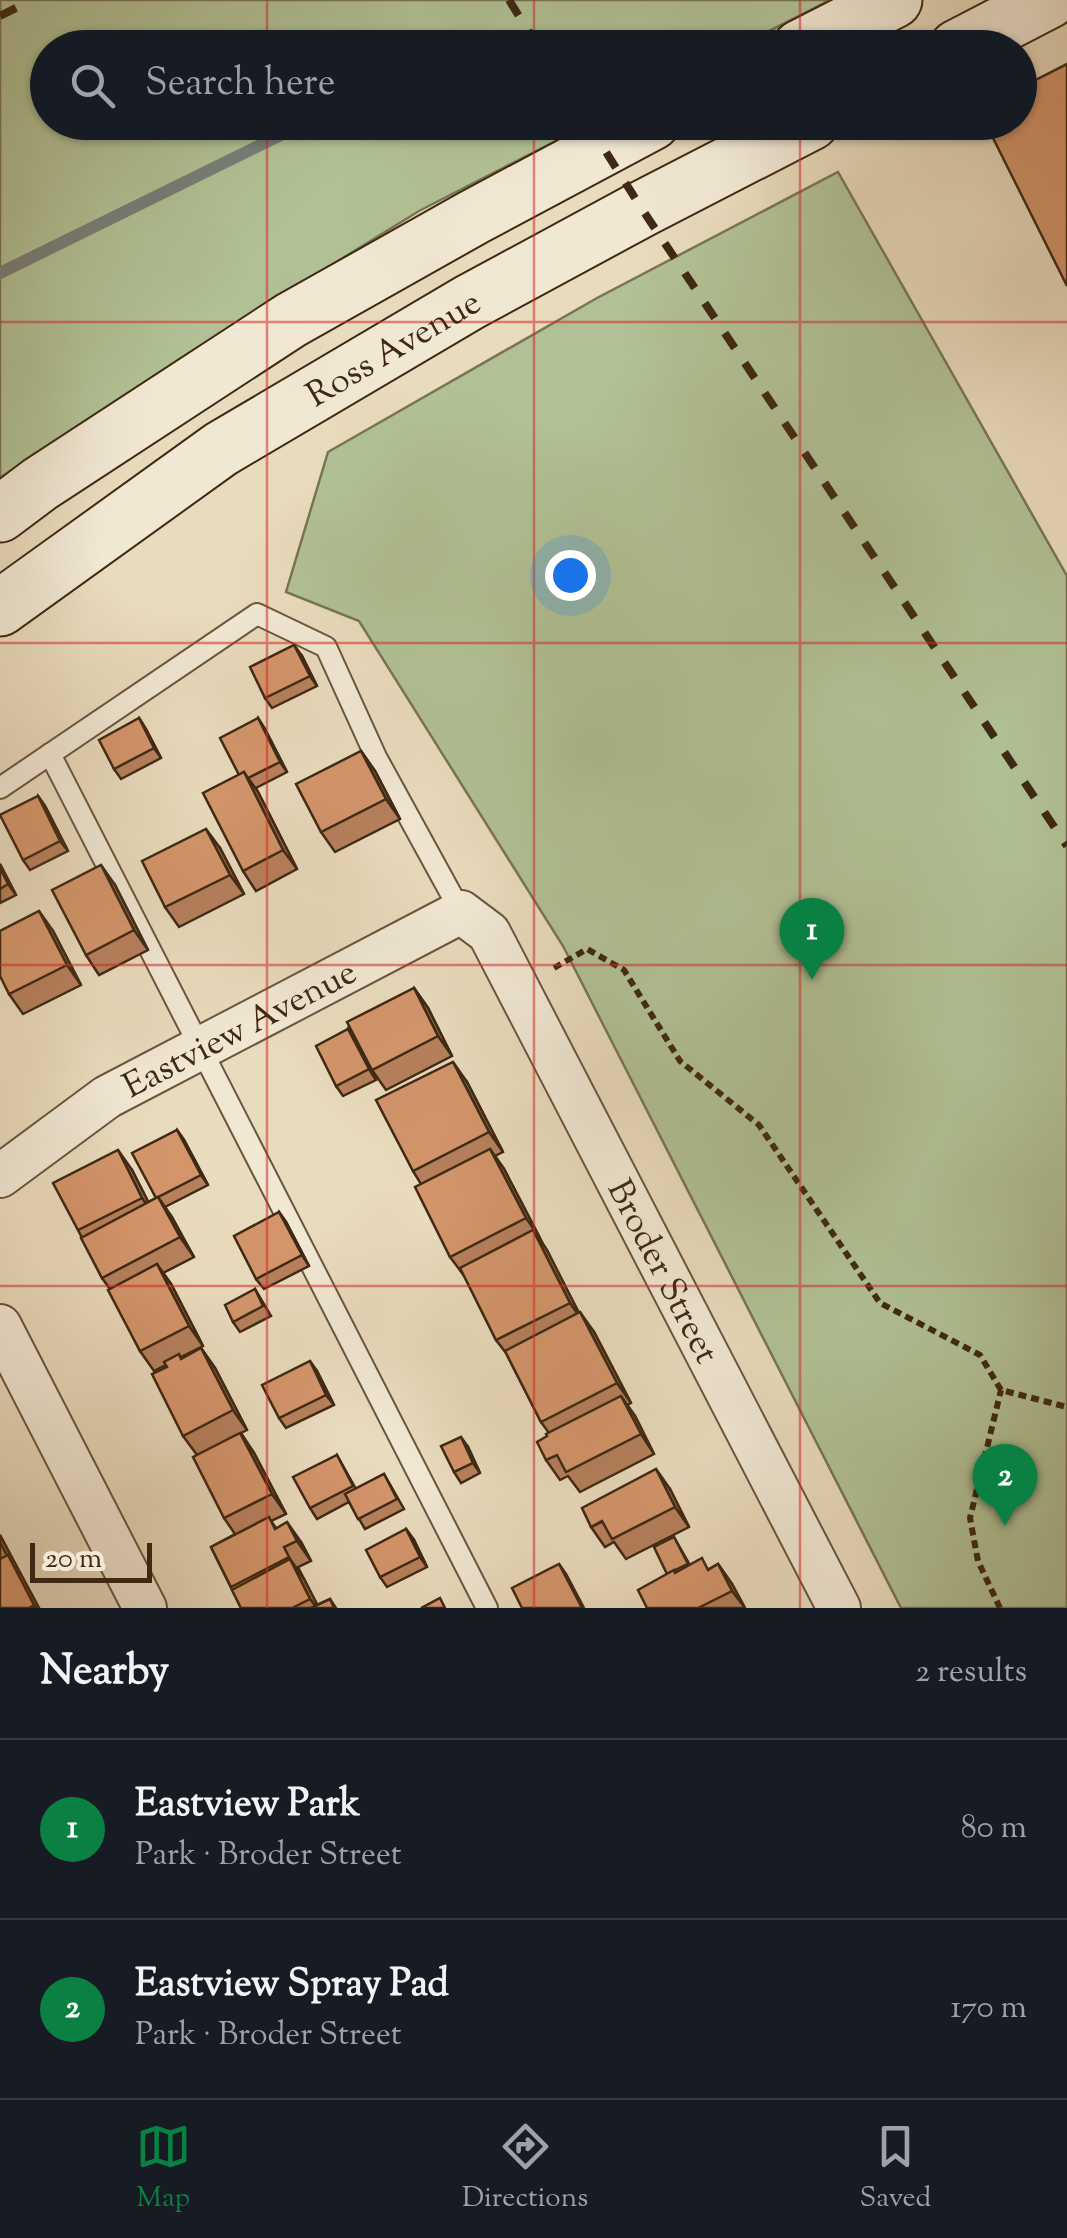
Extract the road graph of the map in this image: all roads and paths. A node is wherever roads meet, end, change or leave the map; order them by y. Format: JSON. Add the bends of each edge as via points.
{"nodes":[{"id":1,"x":894,"y":0,"type":"edge"},
{"id":2,"x":1049,"y":0,"type":"edge"},
{"id":3,"x":835,"y":30,"type":"edge"},
{"id":4,"x":991,"y":30,"type":"edge"},
{"id":5,"x":618,"y":140,"type":"edge"},
{"id":6,"x":775,"y":140,"type":"edge"},
{"id":7,"x":0,"y":514,"type":"edge"},
{"id":8,"x":0,"y":608,"type":"edge"},
{"id":9,"x":50,"y":754,"type":"junction"},
{"id":10,"x":0,"y":788,"type":"edge"},
{"id":11,"x":475,"y":922,"type":"junction"},
{"id":12,"x":518,"y":988,"type":"junction"},
{"id":13,"x":200,"y":1048,"type":"junction"},
{"id":14,"x":0,"y":1176,"type":"edge"},
{"id":15,"x":0,"y":1326,"type":"edge"},
{"id":16,"x":1001,"y":1390,"type":"junction"},
{"id":17,"x":1067,"y":1407,"type":"edge"},
{"id":18,"x":145,"y":1608,"type":"edge"},
{"id":19,"x":487,"y":1608,"type":"edge"},
{"id":20,"x":840,"y":1608,"type":"edge"},
{"id":21,"x":1000,"y":1608,"type":"edge"}],
"edges":[{"from":1,"to":3,"type":"main road"},
{"from":2,"to":4,"type":"main road"},
{"from":5,"to":7,"type":"main road","via":[[291,320]]},
{"from":6,"to":8,"type":"main road","name":"Ross Avenue","via":[[470,302],[222,449]]},
{"from":9,"to":10,"type":"lane"},
{"from":9,"to":11,"type":"lane","via":[[257,614],[326,647],[376,757]]},
{"from":9,"to":13,"type":"lane"},
{"from":11,"to":12,"type":"street","name":"Broder Street"},
{"from":11,"to":13,"type":"street","name":"Eastview Avenue"},
{"from":12,"to":16,"type":"path","via":[[587,948],[624,970],[680,1061],[759,1126],[880,1303],[980,1355]]},
{"from":12,"to":20,"type":"street","name":"Broder Street"},
{"from":13,"to":14,"type":"street","name":"Eastview Avenue","via":[[107,1097]]},
{"from":13,"to":19,"type":"lane"},
{"from":15,"to":18,"type":"street"},
{"from":16,"to":17,"type":"path"},
{"from":16,"to":21,"type":"path","via":[[970,1518],[978,1560]]}]}
